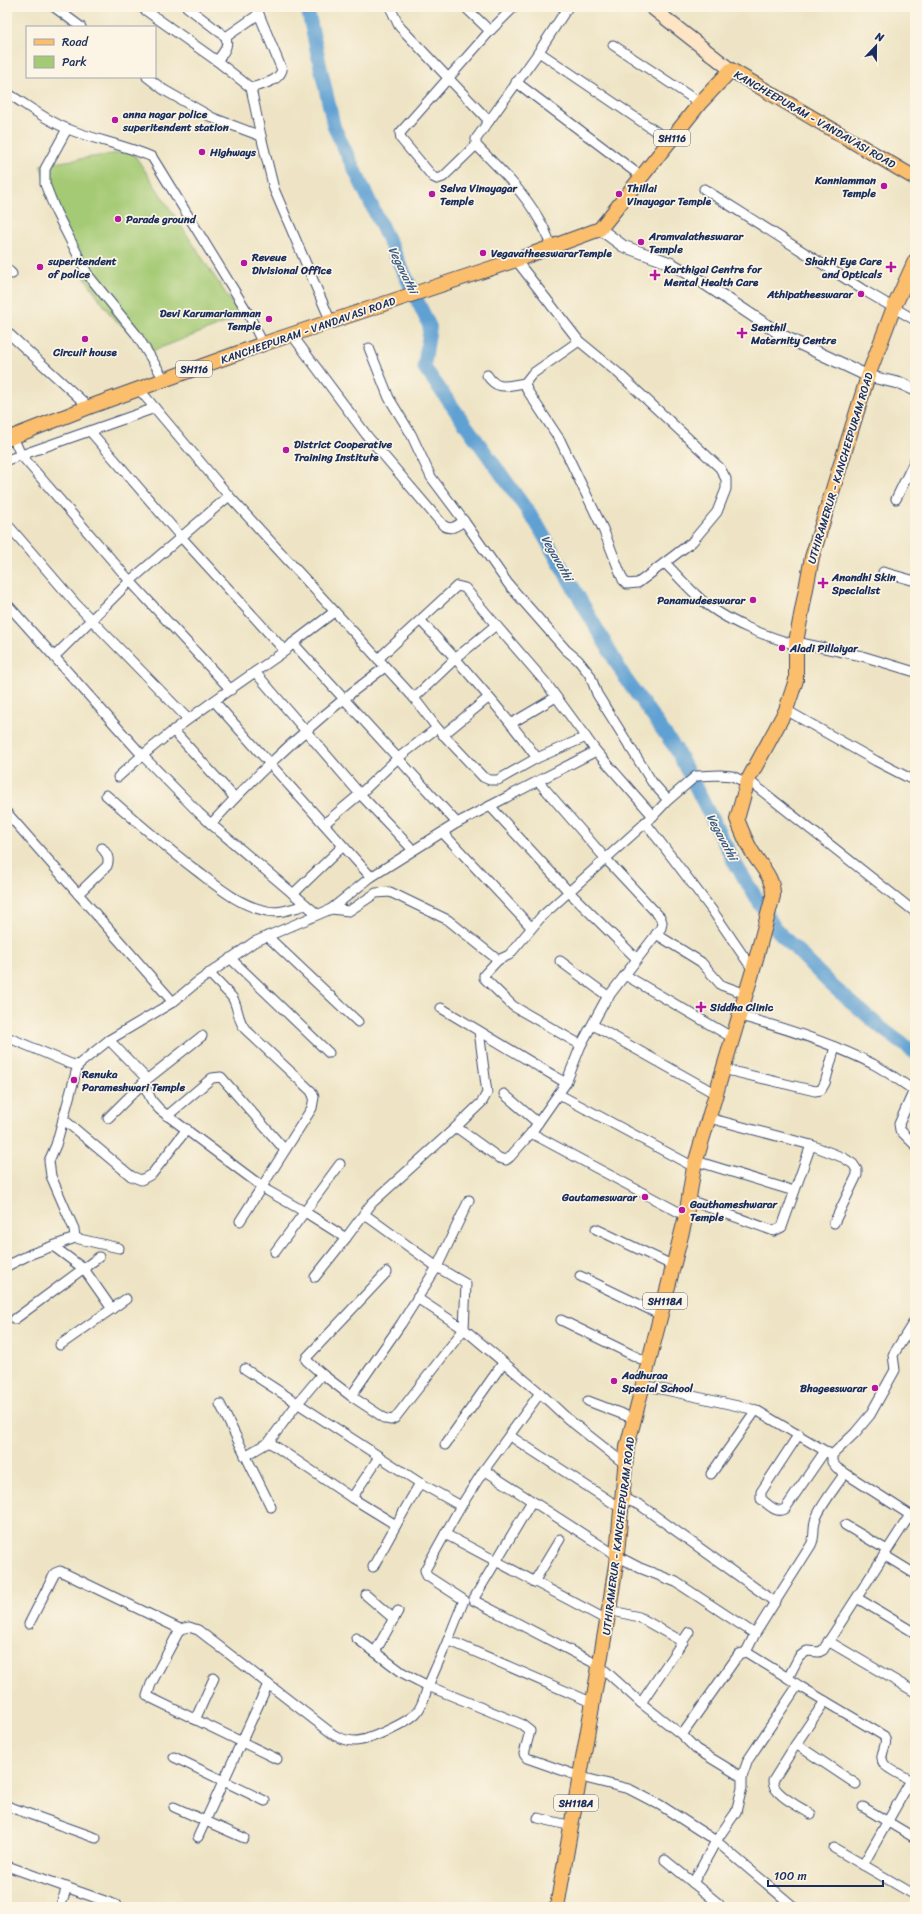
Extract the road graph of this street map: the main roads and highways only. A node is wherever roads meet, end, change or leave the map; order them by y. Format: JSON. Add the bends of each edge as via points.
{"nodes":[{"id":1,"x":651,"y":7,"type":"edge"},
{"id":2,"x":731,"y":70,"type":"junction"},
{"id":3,"x":915,"y":178,"type":"edge"},
{"id":4,"x":915,"y":262,"type":"edge"},
{"id":5,"x":10,"y":438,"type":"edge"},
{"id":6,"x":557,"y":1907,"type":"edge"}],
"edges":[{"from":1,"to":2,"type":"main road"},
{"from":2,"to":3,"type":"main road","name":"KANCHEEPURAM - VANDAVASI ROAD"},
{"from":2,"to":5,"type":"main road","name":"KANCHEEPURAM - VANDAVASI ROAD","number":"SH116","via":[[700,103],[600,229],[138,388]]},
{"from":4,"to":6,"type":"main road","name":"UTHIRAMERUR - KANCHEEPURAM ROAD","number":"SH118A","via":[[894,307],[868,376],[812,557],[796,644],[796,680],[786,710],[748,781],[737,819],[751,850],[771,880],[773,896],[695,1164],[674,1266],[627,1447],[617,1556]]}]}
